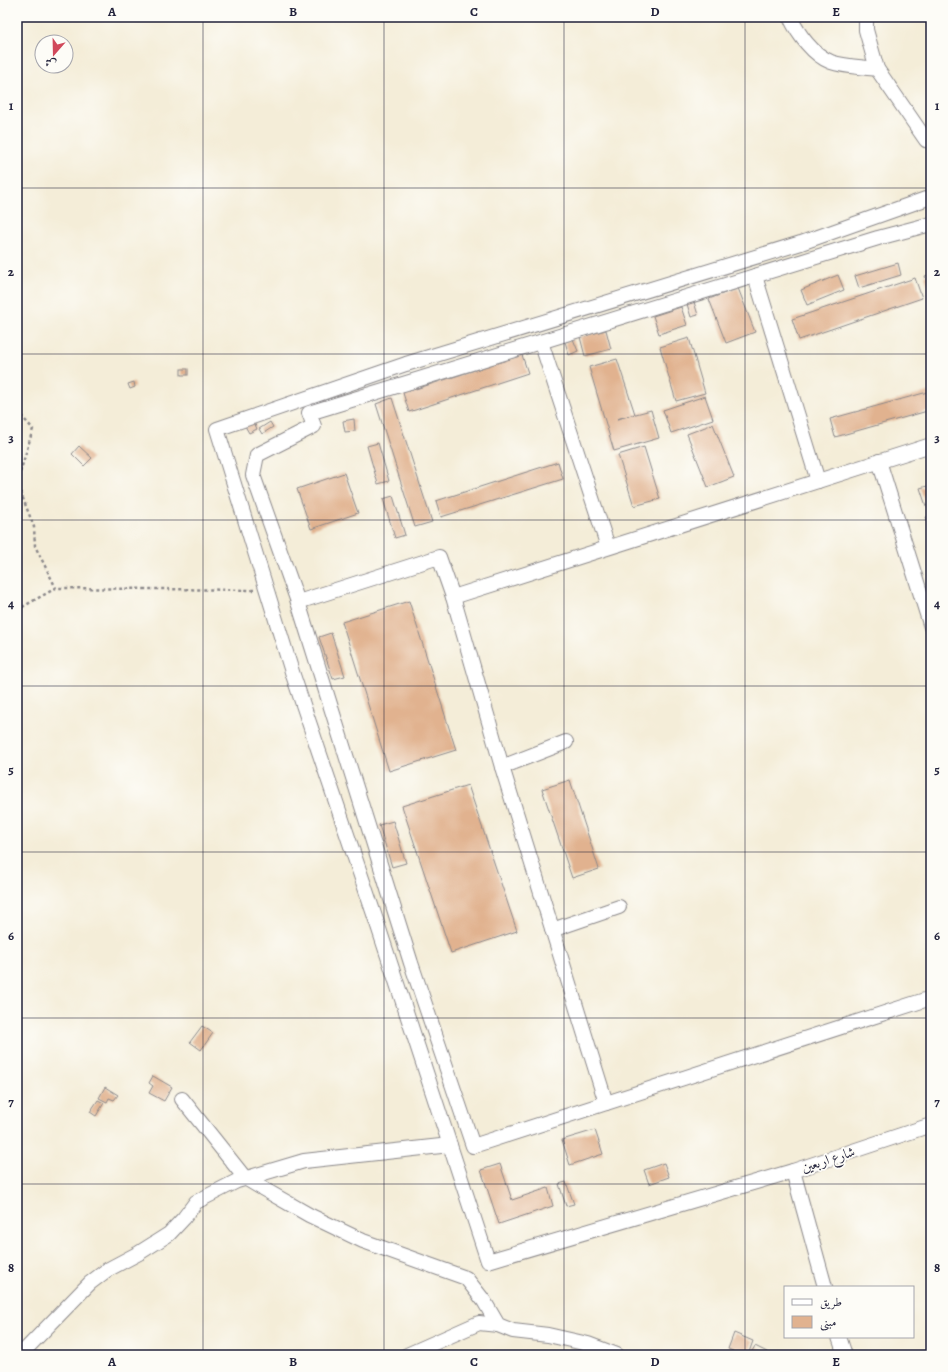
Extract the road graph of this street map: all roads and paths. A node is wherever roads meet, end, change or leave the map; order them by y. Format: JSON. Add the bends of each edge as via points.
{"nodes":[{"id":1,"x":790,"y":17,"type":"edge"},
{"id":2,"x":866,"y":17,"type":"edge"},
{"id":3,"x":877,"y":70,"type":"junction"},
{"id":4,"x":931,"y":138,"type":"edge"},
{"id":5,"x":931,"y":197,"type":"edge"},
{"id":6,"x":931,"y":224,"type":"edge"},
{"id":7,"x":755,"y":276,"type":"junction"},
{"id":8,"x":541,"y":342,"type":"junction"},
{"id":9,"x":17,"y":411,"type":"edge"},
{"id":10,"x":931,"y":445,"type":"edge"},
{"id":11,"x":879,"y":461,"type":"junction"},
{"id":12,"x":818,"y":481,"type":"junction"},
{"id":13,"x":608,"y":547,"type":"junction"},
{"id":14,"x":56,"y":588,"type":"junction"},
{"id":15,"x":267,"y":590,"type":"junction"},
{"id":16,"x":453,"y":597,"type":"junction"},
{"id":17,"x":298,"y":602,"type":"junction"},
{"id":18,"x":17,"y":610,"type":"edge"},
{"id":19,"x":931,"y":627,"type":"edge"},
{"id":20,"x":566,"y":742,"type":"dead end"},
{"id":21,"x":502,"y":767,"type":"junction"},
{"id":22,"x":619,"y":907,"type":"dead end"},
{"id":23,"x":552,"y":930,"type":"junction"},
{"id":24,"x":931,"y":998,"type":"edge"},
{"id":25,"x":182,"y":1099,"type":"dead end"},
{"id":26,"x":606,"y":1103,"type":"junction"},
{"id":27,"x":931,"y":1125,"type":"edge"},
{"id":28,"x":450,"y":1146,"type":"junction"},
{"id":29,"x":793,"y":1170,"type":"junction"},
{"id":30,"x":245,"y":1178,"type":"junction"},
{"id":31,"x":825,"y":1286,"type":"edge"},
{"id":32,"x":498,"y":1325,"type":"junction"},
{"id":33,"x":839,"y":1338,"type":"edge"},
{"id":34,"x":18,"y":1355,"type":"edge"},
{"id":35,"x":407,"y":1355,"type":"edge"},
{"id":36,"x":617,"y":1355,"type":"edge"},
{"id":37,"x":845,"y":1355,"type":"edge"}],
"edges":[{"from":1,"to":3,"type":"street","via":[[797,30],[818,54],[831,62]]},
{"from":2,"to":3,"type":"street","via":[[866,30]]},
{"from":3,"to":4,"type":"street","via":[[926,140]]},
{"from":5,"to":15,"type":"street","via":[[801,243],[406,364],[218,429]]},
{"from":6,"to":7,"type":"street"},
{"from":7,"to":8,"type":"street"},
{"from":7,"to":12,"type":"street"},
{"from":8,"to":13,"type":"street"},
{"from":8,"to":17,"type":"street","via":[[309,413],[314,426],[257,455],[253,474]]},
{"from":9,"to":14,"type":"path","via":[[33,429],[17,483],[34,527],[34,546]]},
{"from":10,"to":11,"type":"street"},
{"from":11,"to":12,"type":"street"},
{"from":11,"to":19,"type":"street"},
{"from":12,"to":13,"type":"street"},
{"from":13,"to":16,"type":"street"},
{"from":14,"to":15,"type":"path"},
{"from":14,"to":18,"type":"path"},
{"from":15,"to":28,"type":"street"},
{"from":16,"to":17,"type":"street","via":[[439,557]]},
{"from":16,"to":21,"type":"street"},
{"from":17,"to":26,"type":"street","via":[[411,963],[473,1146]]},
{"from":20,"to":21,"type":"street"},
{"from":21,"to":23,"type":"street"},
{"from":22,"to":23,"type":"street"},
{"from":23,"to":26,"type":"street"},
{"from":24,"to":26,"type":"street"},
{"from":25,"to":30,"type":"street"},
{"from":27,"to":29,"type":"street","name":"شارع اربعين"},
{"from":28,"to":29,"type":"street","via":[[488,1261]]},
{"from":28,"to":30,"type":"street","via":[[304,1161]]},
{"from":29,"to":31,"type":"street","name":"شارع اربعين"},
{"from":30,"to":32,"type":"street","via":[[309,1215],[363,1241],[466,1278]]},
{"from":30,"to":34,"type":"street","via":[[196,1202],[169,1234],[107,1270],[90,1283]]},
{"from":32,"to":35,"type":"street","via":[[479,1323]]},
{"from":32,"to":36,"type":"street","via":[[513,1331],[548,1335],[588,1344]]},
{"from":33,"to":37,"type":"street"}]}
